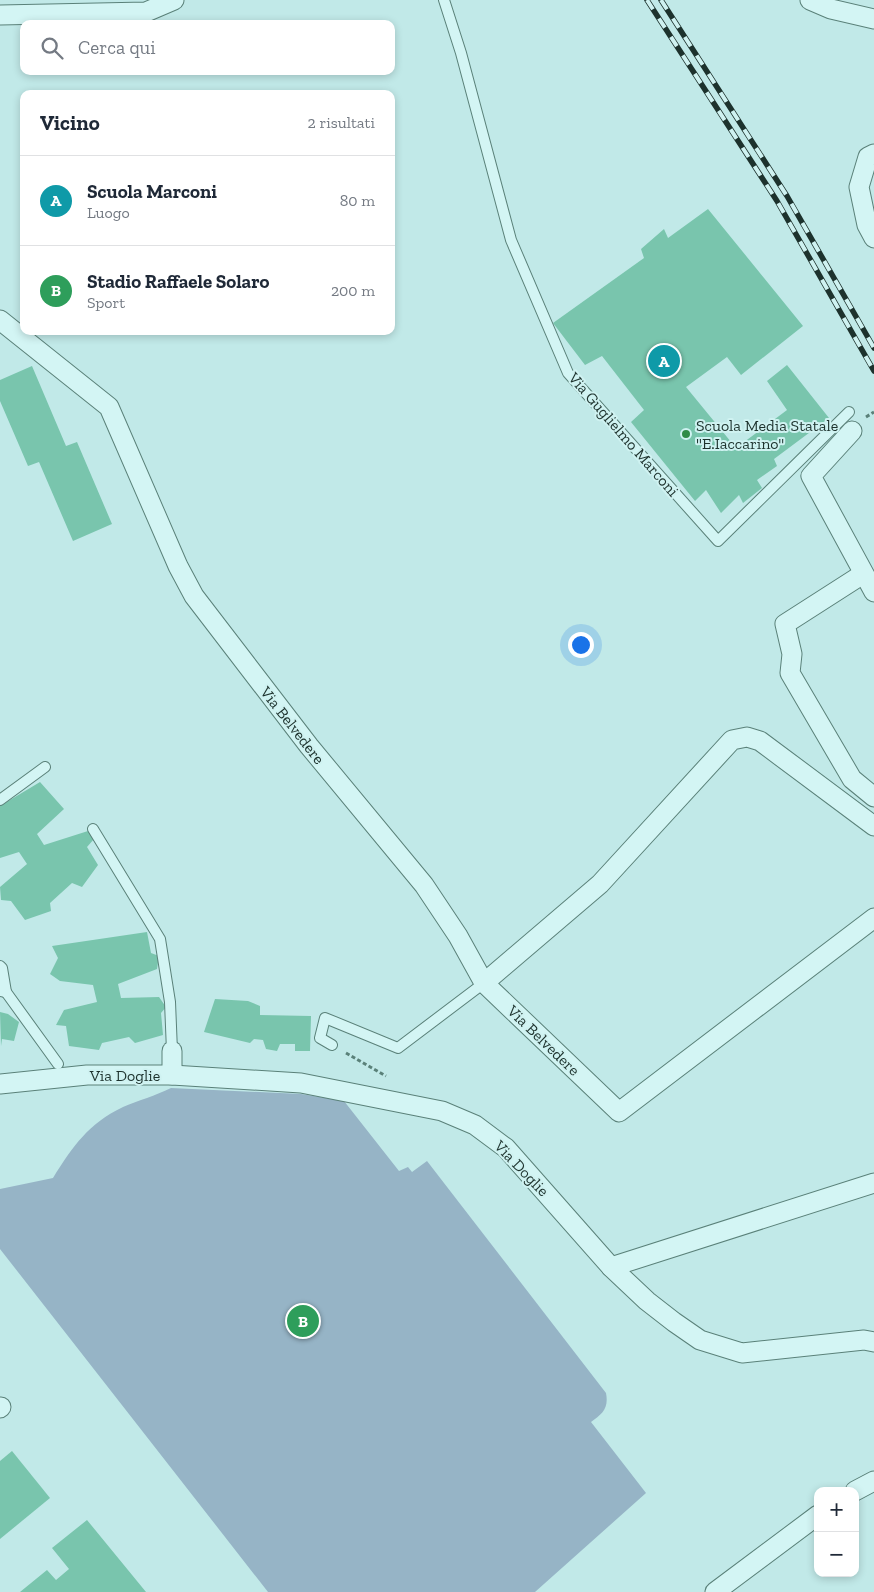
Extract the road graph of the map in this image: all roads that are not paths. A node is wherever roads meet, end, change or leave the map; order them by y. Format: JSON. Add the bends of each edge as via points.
{"nodes":[{"id":1,"x":174,"y":0,"type":"edge"},
{"id":2,"x":444,"y":0,"type":"edge"},
{"id":3,"x":810,"y":0,"type":"edge"},
{"id":4,"x":0,"y":15,"type":"edge"},
{"id":5,"x":874,"y":19,"type":"edge"},
{"id":6,"x":874,"y":154,"type":"edge"},
{"id":7,"x":874,"y":238,"type":"edge"},
{"id":8,"x":0,"y":320,"type":"edge"},
{"id":9,"x":849,"y":412,"type":"dead end"},
{"id":10,"x":852,"y":431,"type":"dead end"},
{"id":11,"x":863,"y":574,"type":"junction"},
{"id":12,"x":874,"y":592,"type":"edge"},
{"id":13,"x":45,"y":767,"type":"dead end"},
{"id":14,"x":874,"y":797,"type":"edge"},
{"id":15,"x":0,"y":800,"type":"edge"},
{"id":16,"x":874,"y":826,"type":"edge"},
{"id":17,"x":92,"y":829,"type":"dead end"},
{"id":18,"x":874,"y":918,"type":"edge"},
{"id":19,"x":0,"y":966,"type":"edge"},
{"id":20,"x":484,"y":983,"type":"junction"},
{"id":21,"x":3,"y":991,"type":"edge"},
{"id":22,"x":332,"y":1045,"type":"dead end"},
{"id":23,"x":172,"y":1050,"type":"joint"},
{"id":24,"x":58,"y":1064,"type":"dead end"},
{"id":25,"x":172,"y":1075,"type":"junction"},
{"id":26,"x":0,"y":1084,"type":"edge"},
{"id":27,"x":874,"y":1183,"type":"edge"},
{"id":28,"x":611,"y":1267,"type":"junction"},
{"id":29,"x":874,"y":1342,"type":"edge"},
{"id":30,"x":874,"y":1481,"type":"edge"},
{"id":31,"x":859,"y":1489,"type":"edge"},
{"id":32,"x":814,"y":1519,"type":"edge"},
{"id":33,"x":715,"y":1592,"type":"edge"}],
"edges":[{"from":1,"to":4,"type":"street","via":[[146,12]]},
{"from":2,"to":9,"type":"lane","name":"Via Guglielmo Marconi","via":[[511,240],[568,373],[718,541]]},
{"from":3,"to":5,"type":"street","via":[[831,9]]},
{"from":6,"to":7,"type":"street","via":[[868,157],[859,187],[867,225]]},
{"from":8,"to":20,"type":"street","name":"Via Belvedere","via":[[109,407],[194,596],[309,746],[424,885]]},
{"from":10,"to":11,"type":"street","via":[[811,476]]},
{"from":11,"to":12,"type":"street"},
{"from":11,"to":14,"type":"street","via":[[785,624],[792,654],[790,673],[852,779]]},
{"from":13,"to":15,"type":"lane"},
{"from":16,"to":20,"type":"street","via":[[760,741],[747,737],[732,740],[600,884]]},
{"from":17,"to":23,"type":"lane","via":[[160,939],[170,1002]]},
{"from":18,"to":20,"type":"street","name":"Via Belvedere","via":[[619,1112]]},
{"from":19,"to":21,"type":"lane"},
{"from":20,"to":22,"type":"lane","via":[[398,1048],[325,1018],[320,1038]]},
{"from":21,"to":24,"type":"lane"},
{"from":23,"to":25,"type":"street"},
{"from":25,"to":26,"type":"street","name":"Via Doglie","via":[[87,1075]]},
{"from":25,"to":28,"type":"street","name":"Via Doglie","via":[[301,1083],[442,1111],[475,1125],[506,1148]]},
{"from":27,"to":28,"type":"street"},
{"from":28,"to":29,"type":"street","name":"Via Doglie","via":[[647,1301],[700,1340],[742,1353],[864,1340]]},
{"from":30,"to":31,"type":"street"},
{"from":32,"to":33,"type":"street"}]}
